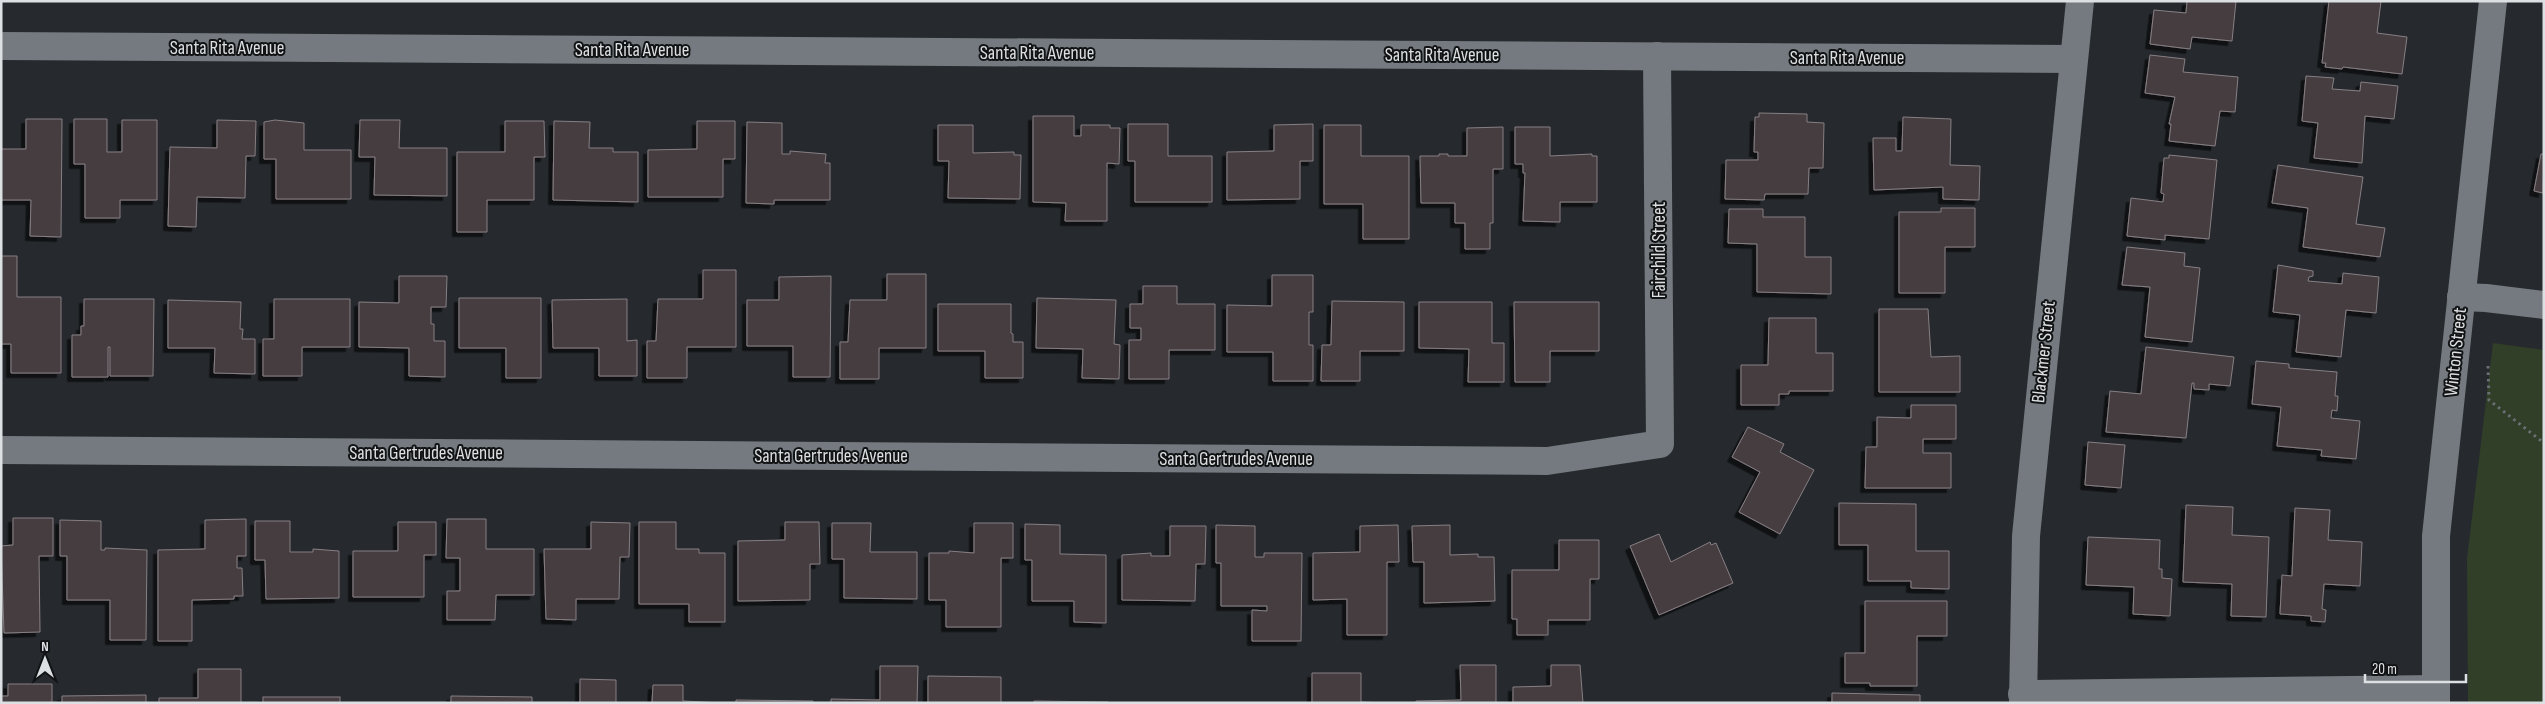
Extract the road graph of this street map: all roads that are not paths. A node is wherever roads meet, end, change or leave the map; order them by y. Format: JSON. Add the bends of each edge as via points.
{"nodes":[{"id":1,"x":2080,"y":1,"type":"edge"},
{"id":2,"x":2493,"y":1,"type":"edge"},
{"id":3,"x":1,"y":46,"type":"edge"},
{"id":4,"x":1658,"y":56,"type":"junction"},
{"id":5,"x":2073,"y":59,"type":"junction"},
{"id":6,"x":2461,"y":297,"type":"junction"},
{"id":7,"x":2544,"y":305,"type":"edge"},
{"id":8,"x":1660,"y":444,"type":"joint"},
{"id":9,"x":1,"y":450,"type":"edge"},
{"id":10,"x":2436,"y":696,"type":"edge"},
{"id":11,"x":2022,"y":698,"type":"edge"}],
"edges":[{"from":1,"to":5,"type":"street","name":"Blackmer Street"},
{"from":2,"to":6,"type":"street","name":"Winton Street"},
{"from":3,"to":4,"type":"street","name":"Santa Rita Avenue"},
{"from":4,"to":5,"type":"street","name":"Santa Rita Avenue"},
{"from":4,"to":8,"type":"street","name":"Fairchild Street"},
{"from":5,"to":11,"type":"street","name":"Blackmer Street","via":[[2026,536]]},
{"from":6,"to":7,"type":"street"},
{"from":6,"to":10,"type":"street","name":"Winton Street","via":[[2436,536]]},
{"from":8,"to":9,"type":"street","name":"Santa Gertrudes Avenue","via":[[1547,461]]},
{"from":10,"to":11,"type":"street"}]}
